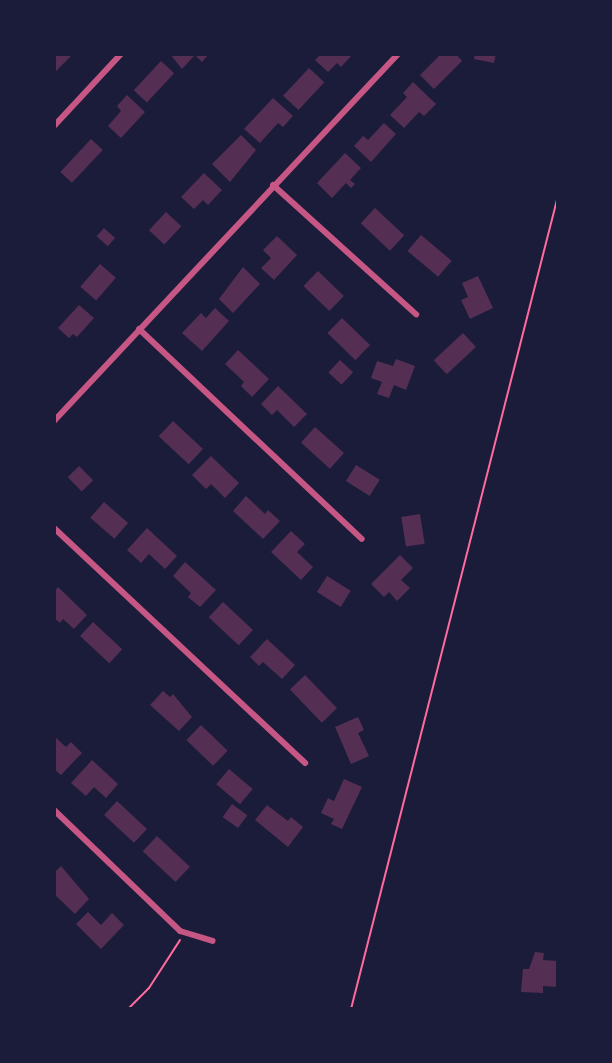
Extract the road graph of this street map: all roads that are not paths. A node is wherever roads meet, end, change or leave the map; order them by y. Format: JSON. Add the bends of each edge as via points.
{"nodes":[{"id":1,"x":121,"y":54,"type":"edge"},
{"id":2,"x":398,"y":54,"type":"edge"},
{"id":3,"x":54,"y":126,"type":"edge"},
{"id":4,"x":273,"y":185,"type":"junction"},
{"id":5,"x":416,"y":314,"type":"dead end"},
{"id":6,"x":140,"y":329,"type":"junction"},
{"id":7,"x":54,"y":421,"type":"edge"},
{"id":8,"x":54,"y":528,"type":"edge"},
{"id":9,"x":362,"y":539,"type":"dead end"},
{"id":10,"x":305,"y":763,"type":"dead end"},
{"id":11,"x":54,"y":810,"type":"edge"},
{"id":12,"x":213,"y":941,"type":"dead end"}],
"edges":[{"from":1,"to":3,"type":"street"},
{"from":2,"to":4,"type":"street"},
{"from":4,"to":5,"type":"street"},
{"from":4,"to":6,"type":"street"},
{"from":6,"to":7,"type":"street"},
{"from":6,"to":9,"type":"street"},
{"from":8,"to":10,"type":"street"},
{"from":11,"to":12,"type":"street","via":[[185,933]]}]}
